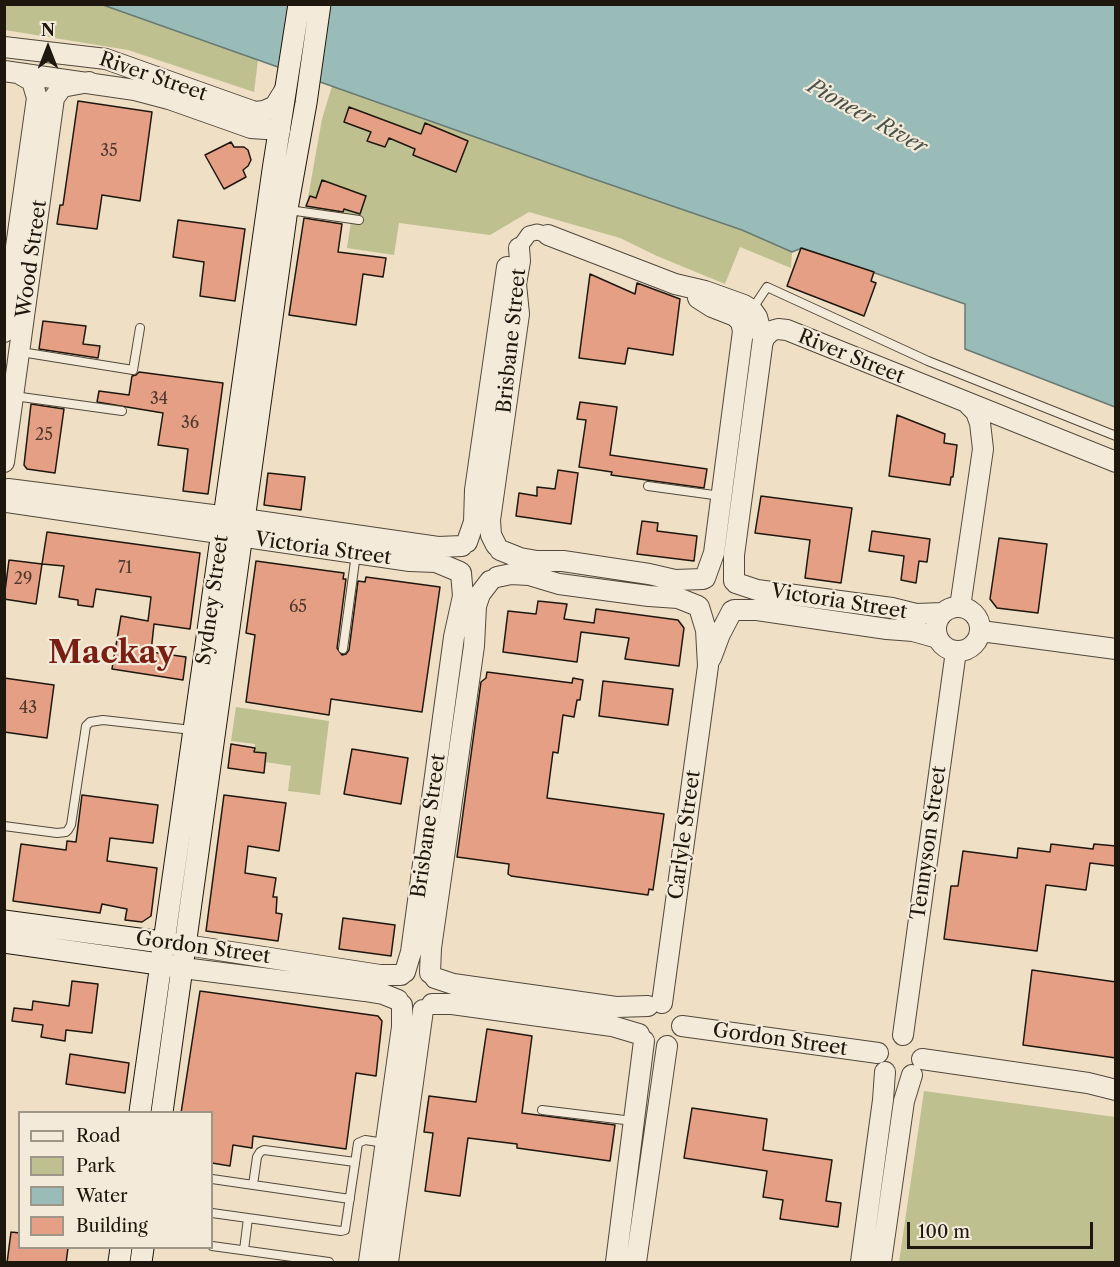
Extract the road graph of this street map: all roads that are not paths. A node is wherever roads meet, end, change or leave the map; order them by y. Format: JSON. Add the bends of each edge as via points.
{"nodes":[{"id":1,"x":299,"y":4,"type":"edge"},
{"id":2,"x":320,"y":4,"type":"edge"},
{"id":3,"x":4,"y":47,"type":"edge"},
{"id":4,"x":62,"y":53,"type":"junction"},
{"id":5,"x":9,"y":71,"type":"edge"},
{"id":6,"x":91,"y":82,"type":"junction"},
{"id":7,"x":287,"y":87,"type":"junction"},
{"id":8,"x":307,"y":96,"type":"junction"},
{"id":9,"x":280,"y":130,"type":"junction"},
{"id":10,"x":31,"y":207,"type":"junction"},
{"id":11,"x":287,"y":209,"type":"junction"},
{"id":12,"x":266,"y":216,"type":"junction"},
{"id":13,"x":360,"y":220,"type":"dead end"},
{"id":14,"x":548,"y":235,"type":"joint"},
{"id":15,"x":519,"y":250,"type":"joint"},
{"id":16,"x":675,"y":284,"type":"junction"},
{"id":17,"x":19,"y":288,"type":"junction"},
{"id":18,"x":509,"y":304,"type":"junction"},
{"id":19,"x":752,"y":310,"type":"junction"},
{"id":20,"x":140,"y":328,"type":"dead end"},
{"id":21,"x":4,"y":332,"type":"edge"},
{"id":22,"x":763,"y":345,"type":"junction"},
{"id":23,"x":742,"y":346,"type":"junction"},
{"id":24,"x":12,"y":351,"type":"edge"},
{"id":25,"x":9,"y":395,"type":"edge"},
{"id":26,"x":969,"y":405,"type":"junction"},
{"id":27,"x":122,"y":411,"type":"dead end"},
{"id":28,"x":1012,"y":422,"type":"junction"},
{"id":29,"x":1116,"y":436,"type":"edge"},
{"id":30,"x":983,"y":449,"type":"junction"},
{"id":31,"x":4,"y":462,"type":"edge"},
{"id":32,"x":1116,"y":462,"type":"edge"},
{"id":33,"x":648,"y":486,"type":"dead end"},
{"id":34,"x":6,"y":495,"type":"edge"},
{"id":35,"x":721,"y":496,"type":"junction"},
{"id":36,"x":233,"y":527,"type":"junction"},
{"id":37,"x":465,"y":544,"type":"junction"},
{"id":38,"x":498,"y":548,"type":"junction"},
{"id":39,"x":356,"y":554,"type":"junction"},
{"id":40,"x":460,"y":572,"type":"junction"},
{"id":41,"x":494,"y":579,"type":"junction"},
{"id":42,"x":704,"y":579,"type":"junction"},
{"id":43,"x":735,"y":582,"type":"junction"},
{"id":44,"x":699,"y":607,"type":"junction"},
{"id":45,"x":952,"y":610,"type":"junction"},
{"id":46,"x":733,"y":611,"type":"junction"},
{"id":47,"x":981,"y":631,"type":"junction"},
{"id":48,"x":938,"y":638,"type":"junction"},
{"id":49,"x":343,"y":649,"type":"dead end"},
{"id":50,"x":1116,"y":649,"type":"edge"},
{"id":51,"x":956,"y":651,"type":"junction"},
{"id":52,"x":708,"y":666,"type":"junction"},
{"id":53,"x":205,"y":732,"type":"junction"},
{"id":54,"x":4,"y":826,"type":"edge"},
{"id":55,"x":4,"y":921,"type":"edge"},
{"id":56,"x":4,"y":942,"type":"edge"},
{"id":57,"x":165,"y":943,"type":"junction"},
{"id":58,"x":186,"y":945,"type":"junction"},
{"id":59,"x":161,"y":964,"type":"junction"},
{"id":60,"x":183,"y":968,"type":"junction"},
{"id":61,"x":289,"y":971,"type":"junction"},
{"id":62,"x":403,"y":974,"type":"junction"},
{"id":63,"x":432,"y":976,"type":"junction"},
{"id":64,"x":400,"y":1002,"type":"junction"},
{"id":65,"x":655,"y":1005,"type":"junction"},
{"id":66,"x":428,"y":1007,"type":"junction"},
{"id":67,"x":682,"y":1026,"type":"junction"},
{"id":68,"x":903,"y":1035,"type":"junction"},
{"id":69,"x":642,"y":1038,"type":"junction"},
{"id":70,"x":667,"y":1046,"type":"junction"},
{"id":71,"x":878,"y":1053,"type":"junction"},
{"id":72,"x":917,"y":1067,"type":"junction"},
{"id":73,"x":885,"y":1072,"type":"junction"},
{"id":74,"x":1116,"y":1090,"type":"edge"},
{"id":75,"x":542,"y":1110,"type":"dead end"},
{"id":76,"x":140,"y":1111,"type":"edge"},
{"id":77,"x":162,"y":1111,"type":"edge"},
{"id":78,"x":635,"y":1121,"type":"junction"},
{"id":79,"x":656,"y":1124,"type":"junction"},
{"id":80,"x":395,"y":1144,"type":"junction"},
{"id":81,"x":355,"y":1162,"type":"junction"},
{"id":82,"x":213,"y":1179,"type":"edge"},
{"id":83,"x":253,"y":1185,"type":"junction"},
{"id":84,"x":350,"y":1199,"type":"junction"},
{"id":85,"x":213,"y":1213,"type":"edge"},
{"id":86,"x":248,"y":1218,"type":"junction"},
{"id":87,"x":864,"y":1240,"type":"junction"},
{"id":88,"x":884,"y":1243,"type":"junction"},
{"id":89,"x":213,"y":1246,"type":"edge"},
{"id":90,"x":244,"y":1250,"type":"junction"},
{"id":91,"x":270,"y":1258,"type":"edge"},
{"id":92,"x":329,"y":1263,"type":"edge"},
{"id":93,"x":369,"y":1263,"type":"edge"},
{"id":94,"x":388,"y":1263,"type":"edge"},
{"id":95,"x":616,"y":1263,"type":"edge"},
{"id":96,"x":636,"y":1263,"type":"edge"},
{"id":97,"x":861,"y":1263,"type":"edge"},
{"id":98,"x":881,"y":1263,"type":"edge"}],
"edges":[{"from":1,"to":7,"type":"main road","name":"Sydney Street"},
{"from":2,"to":8,"type":"main road","name":"Sydney Street"},
{"from":3,"to":4,"type":"street","name":"River Street"},
{"from":4,"to":6,"type":"street","via":[[81,64],[106,68],[105,78]]},
{"from":4,"to":7,"type":"street","name":"River Street","via":[[110,60],[255,112],[275,106]]},
{"from":5,"to":6,"type":"street","name":"River Street"},
{"from":5,"to":10,"type":"street","name":"Wood Street","via":[[30,79],[37,94]]},
{"from":6,"to":9,"type":"street","name":"River Street","via":[[162,96],[251,128]]},
{"from":6,"to":10,"type":"street","name":"Wood Street","via":[[63,86],[55,95]]},
{"from":7,"to":9,"type":"main road","name":"Sydney Street"},
{"from":8,"to":9,"type":"main road","via":[[296,121]]},
{"from":8,"to":11,"type":"main road","name":"Sydney Street"},
{"from":9,"to":12,"type":"main road","name":"Sydney Street"},
{"from":10,"to":17,"type":"street","name":"Wood Street"},
{"from":11,"to":12,"type":"main road"},
{"from":11,"to":13,"type":"lane"},
{"from":11,"to":36,"type":"main road","name":"Sydney Street"},
{"from":12,"to":36,"type":"main road","name":"Sydney Street"},
{"from":14,"to":15,"type":"street","via":[[529,234]]},
{"from":14,"to":16,"type":"street"},
{"from":15,"to":18,"type":"street","name":"Brisbane Street","via":[[506,270]]},
{"from":16,"to":19,"type":"street"},
{"from":16,"to":23,"type":"street","via":[[739,320]]},
{"from":17,"to":21,"type":"street","name":"Wood Street"},
{"from":17,"to":24,"type":"street","name":"Wood Street"},
{"from":18,"to":37,"type":"street","name":"Brisbane Street","via":[[475,490],[473,531]]},
{"from":18,"to":38,"type":"street","name":"Brisbane Street","via":[[519,314],[490,520],[491,535]]},
{"from":19,"to":22,"type":"street","via":[[762,331]]},
{"from":19,"to":29,"type":"lane","via":[[767,287],[928,361]]},
{"from":20,"to":24,"type":"lane","via":[[133,370]]},
{"from":22,"to":23,"type":"street","via":[[750,339]]},
{"from":22,"to":26,"type":"street","name":"River Street","via":[[771,331],[786,330]]},
{"from":22,"to":43,"type":"street","via":[[734,555]]},
{"from":23,"to":35,"type":"street"},
{"from":24,"to":25,"type":"street","name":"Wood Street"},
{"from":25,"to":27,"type":"lane"},
{"from":25,"to":31,"type":"street","name":"Wood Street"},
{"from":26,"to":28,"type":"street","name":"River Street"},
{"from":26,"to":30,"type":"street","via":[[980,423]]},
{"from":28,"to":30,"type":"street","via":[[996,426]]},
{"from":28,"to":32,"type":"street","name":"River Street"},
{"from":30,"to":45,"type":"street"},
{"from":33,"to":35,"type":"lane"},
{"from":34,"to":36,"type":"street","name":"Victoria Street"},
{"from":35,"to":42,"type":"street","via":[[714,553]]},
{"from":36,"to":37,"type":"street","name":"Victoria Street","via":[[440,548]]},
{"from":36,"to":39,"type":"street","name":"Victoria Street"},
{"from":36,"to":53,"type":"main road","name":"Sydney Street"},
{"from":37,"to":38,"type":"street","via":[[484,540]]},
{"from":37,"to":40,"type":"street","via":[[456,558]]},
{"from":38,"to":41,"type":"street","via":[[503,565]]},
{"from":38,"to":42,"type":"street","via":[[537,561],[675,580]]},
{"from":39,"to":40,"type":"street","name":"Victoria Street","via":[[440,563]]},
{"from":39,"to":49,"type":"lane"},
{"from":40,"to":41,"type":"street","via":[[475,581]]},
{"from":40,"to":62,"type":"street","name":"Brisbane Street","via":[[464,596],[454,637],[411,951]]},
{"from":41,"to":44,"type":"street","via":[[511,574],[529,575],[559,584],[678,598]]},
{"from":41,"to":63,"type":"street","name":"Brisbane Street","via":[[477,602],[431,948]]},
{"from":42,"to":43,"type":"street","via":[[718,573]]},
{"from":42,"to":44,"type":"street","via":[[696,592]]},
{"from":43,"to":45,"type":"street","name":"Victoria Street","via":[[763,591],[916,614]]},
{"from":43,"to":46,"type":"street","via":[[740,595]]},
{"from":44,"to":46,"type":"street","via":[[715,617]]},
{"from":44,"to":52,"type":"street","name":"Carlyle Street","via":[[706,630]]},
{"from":45,"to":47,"type":"street","via":[[967,608],[978,617]]},
{"from":45,"to":48,"type":"street","via":[[936,625]]},
{"from":46,"to":48,"type":"street","name":"Victoria Street","via":[[757,610],[913,631]]},
{"from":46,"to":52,"type":"street","name":"Carlyle Street"},
{"from":47,"to":50,"type":"street"},
{"from":47,"to":51,"type":"street","via":[[970,649]]},
{"from":48,"to":51,"type":"street","via":[[945,647]]},
{"from":51,"to":68,"type":"street","name":"Tennyson Street"},
{"from":52,"to":65,"type":"street","name":"Carlyle Street"},
{"from":53,"to":54,"type":"lane","via":[[103,720],[90,722],[86,726],[68,830],[57,834]]},
{"from":53,"to":57,"type":"main road","name":"Sydney Street"},
{"from":53,"to":58,"type":"main road","name":"Sydney Street"},
{"from":55,"to":57,"type":"main road","name":"Gordon Street"},
{"from":56,"to":59,"type":"main road","name":"Gordon Street"},
{"from":57,"to":58,"type":"main road","name":"Gordon Street"},
{"from":57,"to":59,"type":"main road","name":"Sydney Street"},
{"from":58,"to":60,"type":"main road","name":"Sydney Street"},
{"from":58,"to":61,"type":"street","name":"Gordon Street"},
{"from":59,"to":60,"type":"main road","name":"Gordon Street"},
{"from":59,"to":76,"type":"main road","name":"Sydney Street"},
{"from":60,"to":61,"type":"street","name":"Gordon Street"},
{"from":60,"to":77,"type":"main road","name":"Sydney Street"},
{"from":61,"to":62,"type":"street","name":"Gordon Street"},
{"from":61,"to":64,"type":"street","name":"Gordon Street","via":[[383,994]]},
{"from":62,"to":63,"type":"street","via":[[418,968]]},
{"from":62,"to":64,"type":"street","via":[[396,987]]},
{"from":63,"to":65,"type":"street","via":[[453,984],[616,1007]]},
{"from":63,"to":66,"type":"street","via":[[438,992]]},
{"from":64,"to":66,"type":"street","via":[[412,1010]]},
{"from":64,"to":80,"type":"street"},
{"from":65,"to":67,"type":"street","via":[[674,1008]]},
{"from":65,"to":69,"type":"street","via":[[639,1015],[637,1028]]},
{"from":66,"to":69,"type":"street","via":[[452,1004],[601,1024]]},
{"from":66,"to":80,"type":"street"},
{"from":67,"to":70,"type":"street","via":[[678,1038]]},
{"from":67,"to":71,"type":"street","name":"Gordon Street"},
{"from":68,"to":71,"type":"street","via":[[890,1037]]},
{"from":68,"to":72,"type":"street","via":[[919,1046]]},
{"from":69,"to":70,"type":"street","via":[[655,1047]]},
{"from":69,"to":78,"type":"street"},
{"from":70,"to":79,"type":"street"},
{"from":71,"to":73,"type":"street"},
{"from":72,"to":73,"type":"street","via":[[898,1078]]},
{"from":72,"to":74,"type":"street","via":[[1088,1083]]},
{"from":72,"to":88,"type":"street","via":[[904,1101]]},
{"from":73,"to":87,"type":"street"},
{"from":75,"to":78,"type":"lane"},
{"from":78,"to":79,"type":"lane"},
{"from":78,"to":95,"type":"street"},
{"from":79,"to":96,"type":"street"},
{"from":80,"to":81,"type":"lane","via":[[361,1140]]},
{"from":80,"to":93,"type":"street"},
{"from":80,"to":94,"type":"street"},
{"from":81,"to":83,"type":"lane","via":[[264,1150],[257,1156]]},
{"from":81,"to":84,"type":"lane"},
{"from":82,"to":83,"type":"lane"},
{"from":83,"to":84,"type":"lane"},
{"from":84,"to":86,"type":"lane","via":[[347,1225],[341,1231]]},
{"from":85,"to":86,"type":"lane"},
{"from":86,"to":90,"type":"lane"},
{"from":87,"to":88,"type":"street"},
{"from":87,"to":97,"type":"street"},
{"from":88,"to":98,"type":"street"},
{"from":89,"to":90,"type":"lane"},
{"from":90,"to":91,"type":"lane"},
{"from":91,"to":92,"type":"lane"}]}
